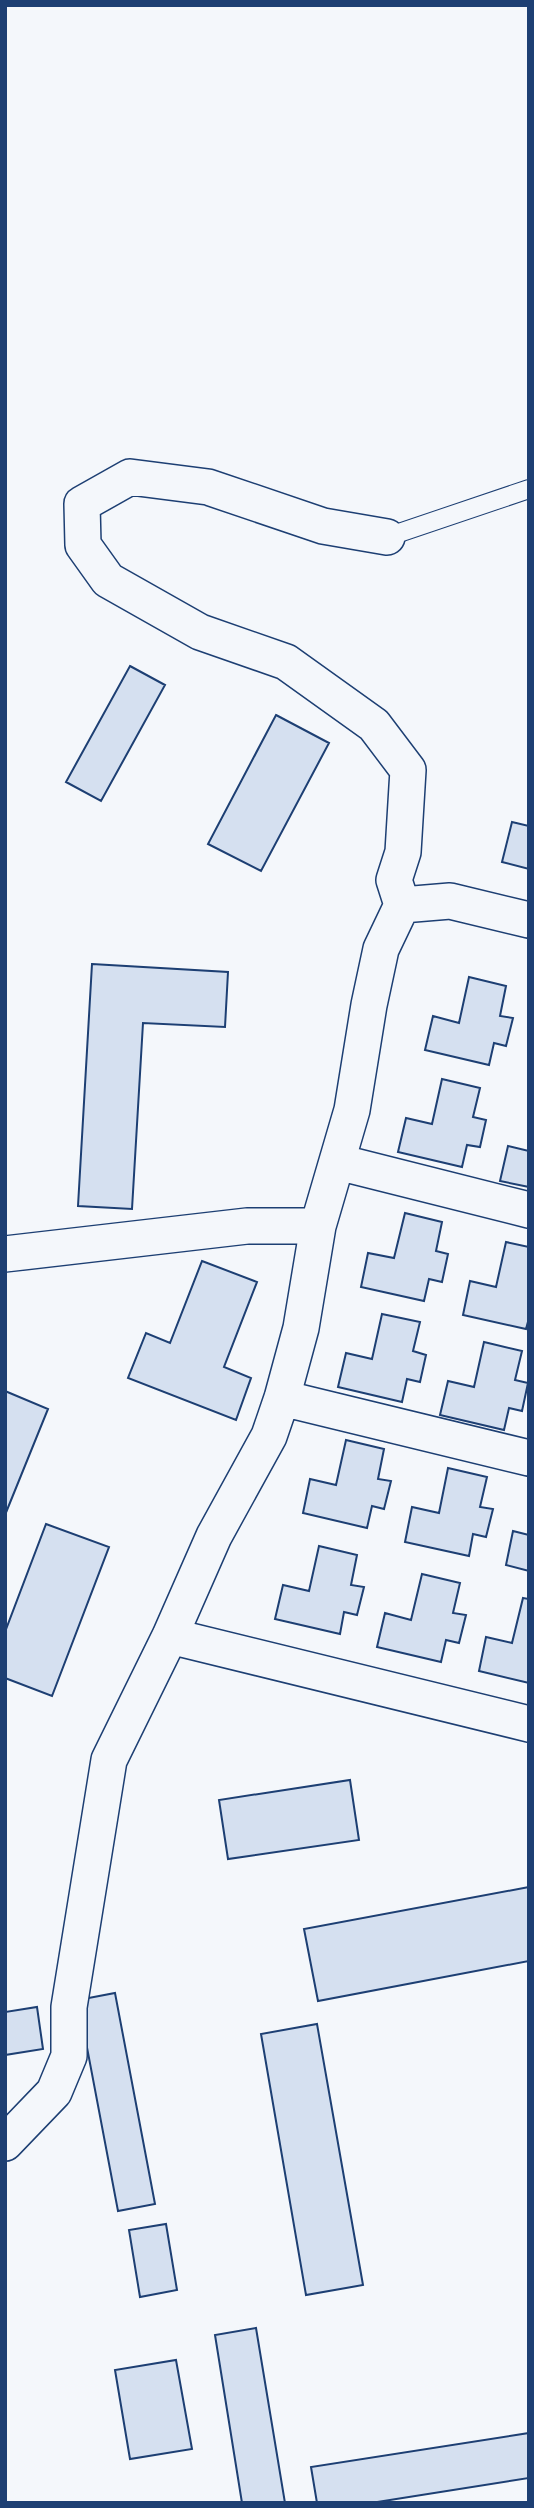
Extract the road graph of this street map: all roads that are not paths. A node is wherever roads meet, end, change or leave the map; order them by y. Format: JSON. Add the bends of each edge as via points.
{"nodes":[{"id":1,"x":529,"y":489,"type":"edge"},
{"id":2,"x":387,"y":537,"type":"joint"},
{"id":3,"x":402,"y":905,"type":"junction"},
{"id":4,"x":529,"y":920,"type":"edge"},
{"id":5,"x":338,"y":1162,"type":"junction"},
{"id":6,"x":529,"y":1210,"type":"edge"},
{"id":7,"x":318,"y":1226,"type":"junction"},
{"id":8,"x":5,"y":1254,"type":"edge"},
{"id":9,"x":282,"y":1398,"type":"junction"},
{"id":10,"x":529,"y":1458,"type":"edge"},
{"id":11,"x":170,"y":1636,"type":"junction"},
{"id":12,"x":529,"y":1724,"type":"edge"},
{"id":13,"x":5,"y":2143,"type":"edge"}],
"edges":[{"from":1,"to":2,"type":"lane"},
{"from":2,"to":3,"type":"street","via":[[323,526],[208,486],[130,477],[82,504],[83,545],[107,580],[200,632],[286,662],[374,725],[408,770],[402,852],[394,880]]},
{"from":3,"to":4,"type":"street","via":[[450,901]]},
{"from":3,"to":5,"type":"street","via":[[381,949]]},
{"from":5,"to":6,"type":"street"},
{"from":5,"to":7,"type":"street"},
{"from":7,"to":8,"type":"street","via":[[247,1226]]},
{"from":7,"to":9,"type":"street","via":[[301,1328]]},
{"from":9,"to":10,"type":"street"},
{"from":9,"to":11,"type":"street","via":[[269,1436],[214,1536]]},
{"from":11,"to":12,"type":"street"},
{"from":11,"to":13,"type":"street","via":[[109,1760],[69,2007],[69,2056],[54,2092]]}]}
